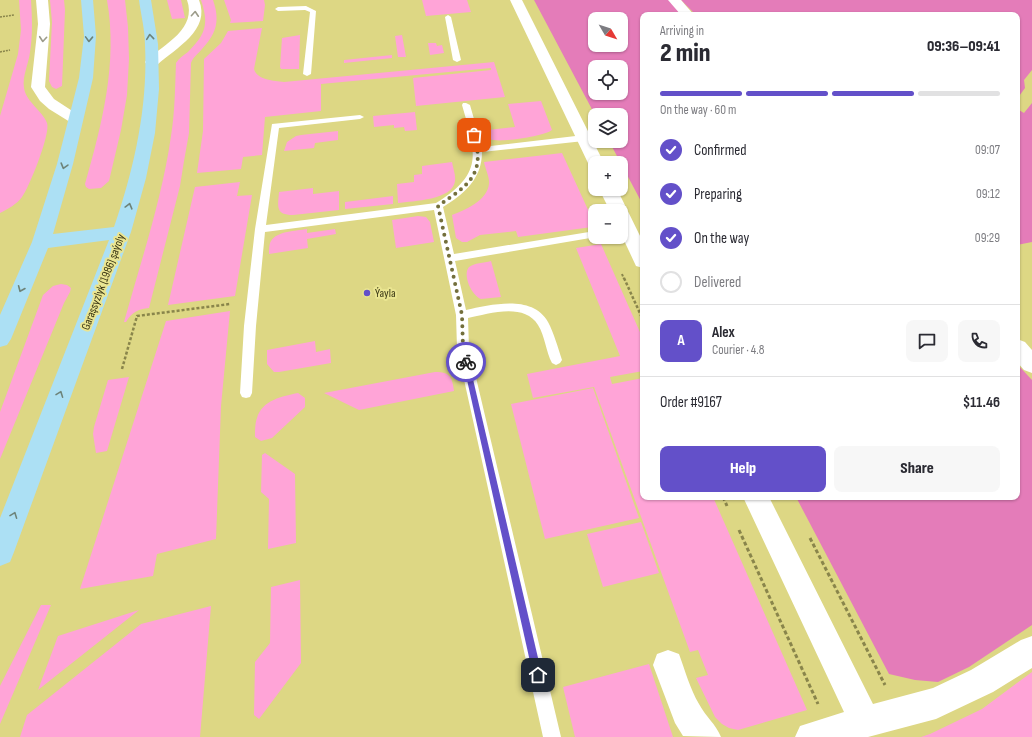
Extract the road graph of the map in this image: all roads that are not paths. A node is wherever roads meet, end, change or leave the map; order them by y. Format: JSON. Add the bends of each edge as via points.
{"nodes":[{"id":1,"x":42,"y":0,"type":"edge"},
{"id":2,"x":87,"y":0,"type":"edge"},
{"id":3,"x":145,"y":0,"type":"edge"},
{"id":4,"x":193,"y":0,"type":"edge"},
{"id":5,"x":516,"y":0,"type":"edge"},
{"id":6,"x":674,"y":0,"type":"edge"},
{"id":7,"x":278,"y":8,"type":"dead end"},
{"id":8,"x":685,"y":12,"type":"edge"},
{"id":9,"x":448,"y":17,"type":"dead end"},
{"id":10,"x":457,"y":60,"type":"dead end"},
{"id":11,"x":152,"y":62,"type":"junction"},
{"id":12,"x":307,"y":74,"type":"dead end"},
{"id":13,"x":466,"y":105,"type":"dead end"},
{"id":14,"x":360,"y":117,"type":"dead end"},
{"id":15,"x":75,"y":119,"type":"junction"},
{"id":16,"x":584,"y":138,"type":"junction"},
{"id":17,"x":479,"y":150,"type":"junction"},
{"id":18,"x":593,"y":156,"type":"edge"},
{"id":19,"x":438,"y":206,"type":"junction"},
{"id":20,"x":260,"y":229,"type":"junction"},
{"id":21,"x":122,"y":232,"type":"junction"},
{"id":22,"x":628,"y":233,"type":"edge"},
{"id":23,"x":588,"y":235,"type":"edge"},
{"id":24,"x":41,"y":242,"type":"junction"},
{"id":25,"x":640,"y":255,"type":"edge"},
{"id":26,"x":449,"y":258,"type":"junction"},
{"id":27,"x":462,"y":315,"type":"junction"},
{"id":28,"x":0,"y":339,"type":"edge"},
{"id":29,"x":1020,"y":351,"type":"edge"},
{"id":30,"x":556,"y":360,"type":"dead end"},
{"id":31,"x":1032,"y":364,"type":"edge"},
{"id":32,"x":246,"y":394,"type":"dead end"},
{"id":33,"x":757,"y":500,"type":"edge"},
{"id":34,"x":0,"y":552,"type":"edge"},
{"id":35,"x":1032,"y":651,"type":"edge"},
{"id":36,"x":668,"y":665,"type":"dead end"},
{"id":37,"x":865,"y":722,"type":"junction"},
{"id":38,"x":821,"y":734,"type":"edge"},
{"id":39,"x":552,"y":737,"type":"edge"},
{"id":40,"x":705,"y":737,"type":"edge"}],
"edges":[{"from":1,"to":15,"type":"street","one_way":true,"via":[[44,24],[38,87],[42,95],[53,105]]},
{"from":2,"to":15,"type":"main road","one_way":true,"via":[[90,36],[86,78]]},
{"from":11,"to":3,"type":"main road","name":"Garaşsyzlyk (1986) şaýoly","one_way":true},
{"from":11,"to":4,"type":"street","one_way":true,"via":[[194,23],[196,11]]},
{"from":5,"to":16,"type":"street"},
{"from":6,"to":8,"type":"street"},
{"from":7,"to":12,"type":"lane","via":[[306,8],[313,11]]},
{"from":9,"to":10,"type":"lane"},
{"from":21,"to":11,"type":"main road","name":"Garaşsyzlyk (1986) şaýoly","one_way":true,"via":[[145,143],[151,103]]},
{"from":13,"to":17,"type":"lane"},
{"from":14,"to":20,"type":"lane","via":[[275,126]]},
{"from":15,"to":24,"type":"main road","one_way":true},
{"from":16,"to":17,"type":"lane"},
{"from":16,"to":18,"type":"street"},
{"from":17,"to":19,"type":"lane","via":[[478,165],[472,177],[461,190]]},
{"from":19,"to":20,"type":"lane"},
{"from":19,"to":26,"type":"lane"},
{"from":20,"to":32,"type":"lane","via":[[248,340]]},
{"from":21,"to":24,"type":"main road"},
{"from":34,"to":21,"type":"main road","name":"Garaşsyzlyk (1986) şaýoly","one_way":true},
{"from":22,"to":25,"type":"street"},
{"from":23,"to":26,"type":"lane"},
{"from":24,"to":28,"type":"main road","one_way":true},
{"from":26,"to":27,"type":"lane"},
{"from":27,"to":30,"type":"lane","via":[[511,307],[527,311],[543,323]]},
{"from":27,"to":39,"type":"lane","via":[[463,348]]},
{"from":29,"to":31,"type":"street"},
{"from":33,"to":37,"type":"street"},
{"from":35,"to":37,"type":"street","via":[[982,681],[936,703]]},
{"from":36,"to":40,"type":"street","via":[[686,712],[694,726]]},
{"from":37,"to":38,"type":"street"}]}
